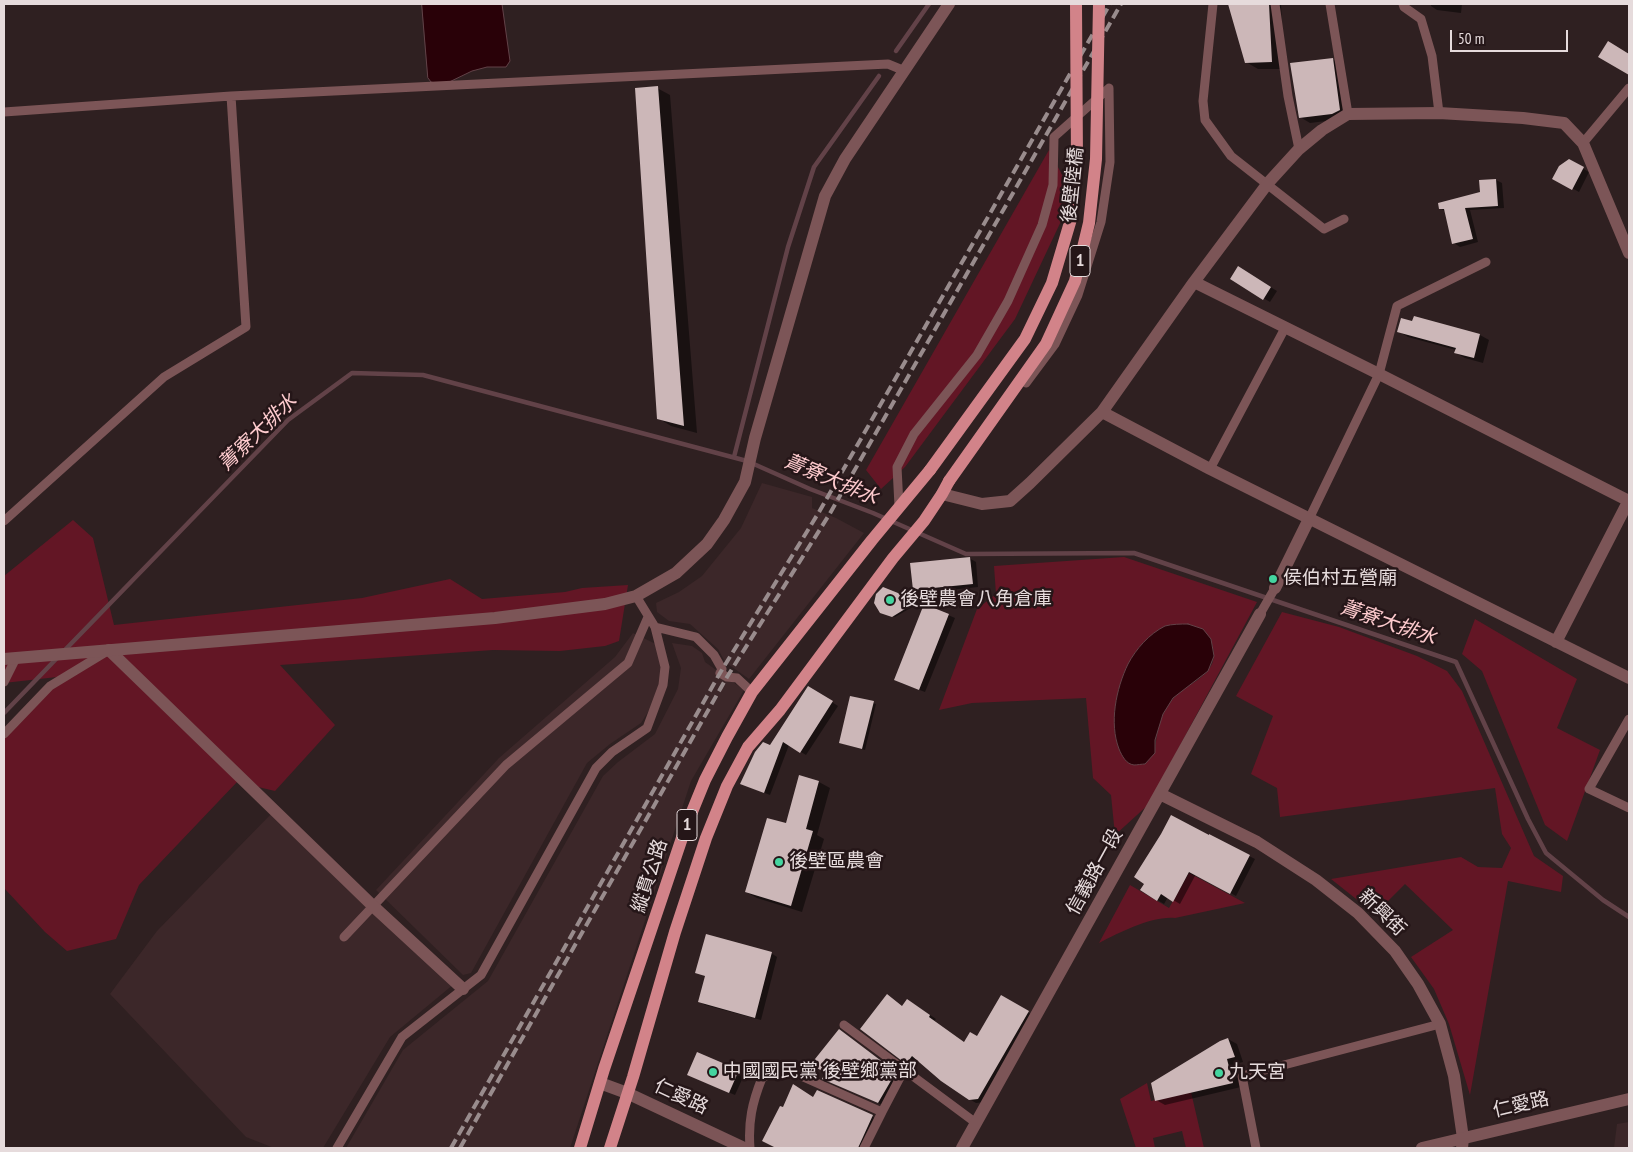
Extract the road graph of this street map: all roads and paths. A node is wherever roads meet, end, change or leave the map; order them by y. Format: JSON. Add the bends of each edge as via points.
{"nodes":[{"id":1,"x":949,"y":4,"type":"edge"},
{"id":2,"x":1076,"y":4,"type":"edge"},
{"id":3,"x":1099,"y":4,"type":"edge"},
{"id":4,"x":1213,"y":4,"type":"edge"},
{"id":5,"x":1275,"y":4,"type":"edge"},
{"id":6,"x":1330,"y":4,"type":"edge"},
{"id":7,"x":1403,"y":4,"type":"edge"},
{"id":8,"x":905,"y":71,"type":"junction"},
{"id":9,"x":1629,"y":88,"type":"edge"},
{"id":10,"x":231,"y":96,"type":"junction"},
{"id":11,"x":4,"y":112,"type":"edge"},
{"id":12,"x":1439,"y":113,"type":"junction"},
{"id":13,"x":1348,"y":114,"type":"junction"},
{"id":14,"x":1583,"y":143,"type":"junction"},
{"id":15,"x":1299,"y":149,"type":"junction"},
{"id":16,"x":1268,"y":183,"type":"junction"},
{"id":17,"x":1344,"y":219,"type":"dead end"},
{"id":18,"x":1629,"y":253,"type":"edge"},
{"id":19,"x":1486,"y":262,"type":"dead end"},
{"id":20,"x":1194,"y":282,"type":"junction"},
{"id":21,"x":1285,"y":328,"type":"junction"},
{"id":22,"x":1379,"y":374,"type":"junction"},
{"id":23,"x":1102,"y":412,"type":"junction"},
{"id":24,"x":1210,"y":470,"type":"junction"},
{"id":25,"x":942,"y":494,"type":"junction"},
{"id":26,"x":1629,"y":500,"type":"edge"},
{"id":27,"x":899,"y":506,"type":"junction"},
{"id":28,"x":1309,"y":519,"type":"junction"},
{"id":29,"x":4,"y":521,"type":"edge"},
{"id":30,"x":1275,"y":588,"type":"joint"},
{"id":31,"x":636,"y":596,"type":"junction"},
{"id":32,"x":1260,"y":614,"type":"joint"},
{"id":33,"x":648,"y":616,"type":"junction"},
{"id":34,"x":655,"y":627,"type":"junction"},
{"id":35,"x":1556,"y":642,"type":"junction"},
{"id":36,"x":109,"y":650,"type":"junction"},
{"id":37,"x":16,"y":658,"type":"edge"},
{"id":38,"x":1629,"y":678,"type":"edge"},
{"id":39,"x":4,"y":682,"type":"edge"},
{"id":40,"x":752,"y":692,"type":"junction"},
{"id":41,"x":1629,"y":719,"type":"edge"},
{"id":42,"x":4,"y":734,"type":"edge"},
{"id":43,"x":1160,"y":794,"type":"junction"},
{"id":44,"x":1629,"y":808,"type":"edge"},
{"id":45,"x":373,"y":906,"type":"junction"},
{"id":46,"x":653,"y":928,"type":"junction"},
{"id":47,"x":675,"y":932,"type":"junction"},
{"id":48,"x":344,"y":937,"type":"dead end"},
{"id":49,"x":463,"y":989,"type":"junction"},
{"id":50,"x":1440,"y":1024,"type":"junction"},
{"id":51,"x":844,"y":1025,"type":"dead end"},
{"id":52,"x":904,"y":1070,"type":"junction"},
{"id":53,"x":600,"y":1083,"type":"junction"},
{"id":54,"x":627,"y":1092,"type":"junction"},
{"id":55,"x":1629,"y":1099,"type":"edge"},
{"id":56,"x":882,"y":1112,"type":"junction"},
{"id":57,"x":976,"y":1123,"type":"junction"},
{"id":58,"x":1463,"y":1143,"type":"edge"},
{"id":59,"x":337,"y":1148,"type":"edge"},
{"id":60,"x":580,"y":1148,"type":"edge"},
{"id":61,"x":610,"y":1148,"type":"edge"},
{"id":62,"x":744,"y":1148,"type":"edge"},
{"id":63,"x":750,"y":1148,"type":"edge"},
{"id":64,"x":864,"y":1148,"type":"edge"},
{"id":65,"x":962,"y":1148,"type":"edge"},
{"id":66,"x":1256,"y":1148,"type":"edge"},
{"id":67,"x":1422,"y":1148,"type":"edge"}],
"edges":[{"from":1,"to":8,"type":"street"},
{"from":2,"to":27,"type":"main road","name":"後壁陸橋","number":"1","bridge":true,"via":[[1077,161],[1071,219],[1052,283],[1024,339],[930,470]]},
{"from":3,"to":25,"type":"main road","name":"後壁陸橋","number":"1","bridge":true,"via":[[1096,159],[1089,223],[1075,281],[1046,344]]},
{"from":4,"to":16,"type":"lane","via":[[1203,101],[1205,120],[1231,156]]},
{"from":5,"to":15,"type":"lane"},
{"from":6,"to":13,"type":"lane"},
{"from":7,"to":12,"type":"lane","via":[[1421,19],[1432,56]]},
{"from":8,"to":10,"type":"lane","via":[[888,64]]},
{"from":8,"to":31,"type":"street","via":[[845,159],[825,196],[745,482],[708,544],[676,573]]},
{"from":9,"to":14,"type":"lane"},
{"from":10,"to":11,"type":"lane"},
{"from":10,"to":29,"type":"lane","via":[[246,327],[164,377]]},
{"from":12,"to":13,"type":"street"},
{"from":12,"to":14,"type":"street","via":[[1564,123]]},
{"from":13,"to":15,"type":"street"},
{"from":14,"to":18,"type":"street"},
{"from":15,"to":16,"type":"street"},
{"from":16,"to":17,"type":"lane","via":[[1324,229]]},
{"from":16,"to":20,"type":"street"},
{"from":19,"to":22,"type":"lane","via":[[1397,306]]},
{"from":20,"to":21,"type":"street"},
{"from":20,"to":23,"type":"street"},
{"from":21,"to":22,"type":"street"},
{"from":21,"to":24,"type":"lane"},
{"from":22,"to":26,"type":"street"},
{"from":22,"to":28,"type":"lane"},
{"from":23,"to":24,"type":"street"},
{"from":23,"to":25,"type":"street","via":[[1010,501],[982,504]]},
{"from":24,"to":28,"type":"street"},
{"from":25,"to":27,"type":"lane","via":[[951,477],[985,441],[1055,344],[1078,295],[1103,212],[1110,162],[1109,88],[1054,138],[1053,185],[1042,225],[1008,301],[977,355],[914,434],[897,467]]},
{"from":25,"to":47,"type":"main road","number":"1","via":[[780,710],[748,746],[706,838]]},
{"from":26,"to":35,"type":"street"},
{"from":27,"to":40,"type":"main road","name":"縱貫公路","number":"1"},
{"from":28,"to":30,"type":"street"},
{"from":28,"to":35,"type":"street"},
{"from":30,"to":32,"type":"lane"},
{"from":31,"to":33,"type":"lane"},
{"from":31,"to":36,"type":"street","via":[[605,604],[495,618]]},
{"from":32,"to":43,"type":"street","name":"信義路一段"},
{"from":33,"to":34,"type":"lane"},
{"from":33,"to":45,"type":"lane","via":[[628,663],[506,766]]},
{"from":34,"to":40,"type":"lane","via":[[696,637],[714,655],[722,669],[720,673],[737,678]]},
{"from":34,"to":49,"type":"lane","via":[[665,667],[663,685],[647,728],[612,752],[596,768],[481,975]]},
{"from":35,"to":38,"type":"street"},
{"from":36,"to":37,"type":"street"},
{"from":36,"to":42,"type":"lane","via":[[50,686]]},
{"from":36,"to":45,"type":"street"},
{"from":37,"to":39,"type":"lane"},
{"from":40,"to":46,"type":"main road","name":"縱貫公路","number":"1","via":[[705,780],[685,829]]},
{"from":41,"to":44,"type":"lane","via":[[1590,789]]},
{"from":43,"to":50,"type":"street","name":"新興街","via":[[1257,842],[1316,880],[1358,913],[1395,951]]},
{"from":43,"to":57,"type":"street","name":"信義路一段"},
{"from":45,"to":48,"type":"lane"},
{"from":45,"to":49,"type":"street"},
{"from":46,"to":47,"type":"main road"},
{"from":46,"to":53,"type":"main road","name":"縱貫公路","number":"1"},
{"from":47,"to":54,"type":"main road","number":"1"},
{"from":49,"to":59,"type":"lane","via":[[402,1037]]},
{"from":50,"to":58,"type":"street","name":"新興街","via":[[1454,1076]]},
{"from":50,"to":66,"type":"lane","via":[[1242,1076]]},
{"from":51,"to":52,"type":"lane"},
{"from":52,"to":56,"type":"lane"},
{"from":52,"to":57,"type":"lane"},
{"from":53,"to":54,"type":"street","name":"仁愛路"},
{"from":53,"to":60,"type":"main road","name":"縱貫公路","number":"1"},
{"from":54,"to":61,"type":"main road","number":"1"},
{"from":54,"to":62,"type":"street","name":"仁愛路"},
{"from":55,"to":58,"type":"street","name":"仁愛路"},
{"from":56,"to":63,"type":"lane","via":[[783,1068],[762,1078],[752,1103]]},
{"from":56,"to":64,"type":"lane"},
{"from":57,"to":65,"type":"street","name":"信義路一段"},
{"from":58,"to":67,"type":"street","name":"仁愛路"}]}
